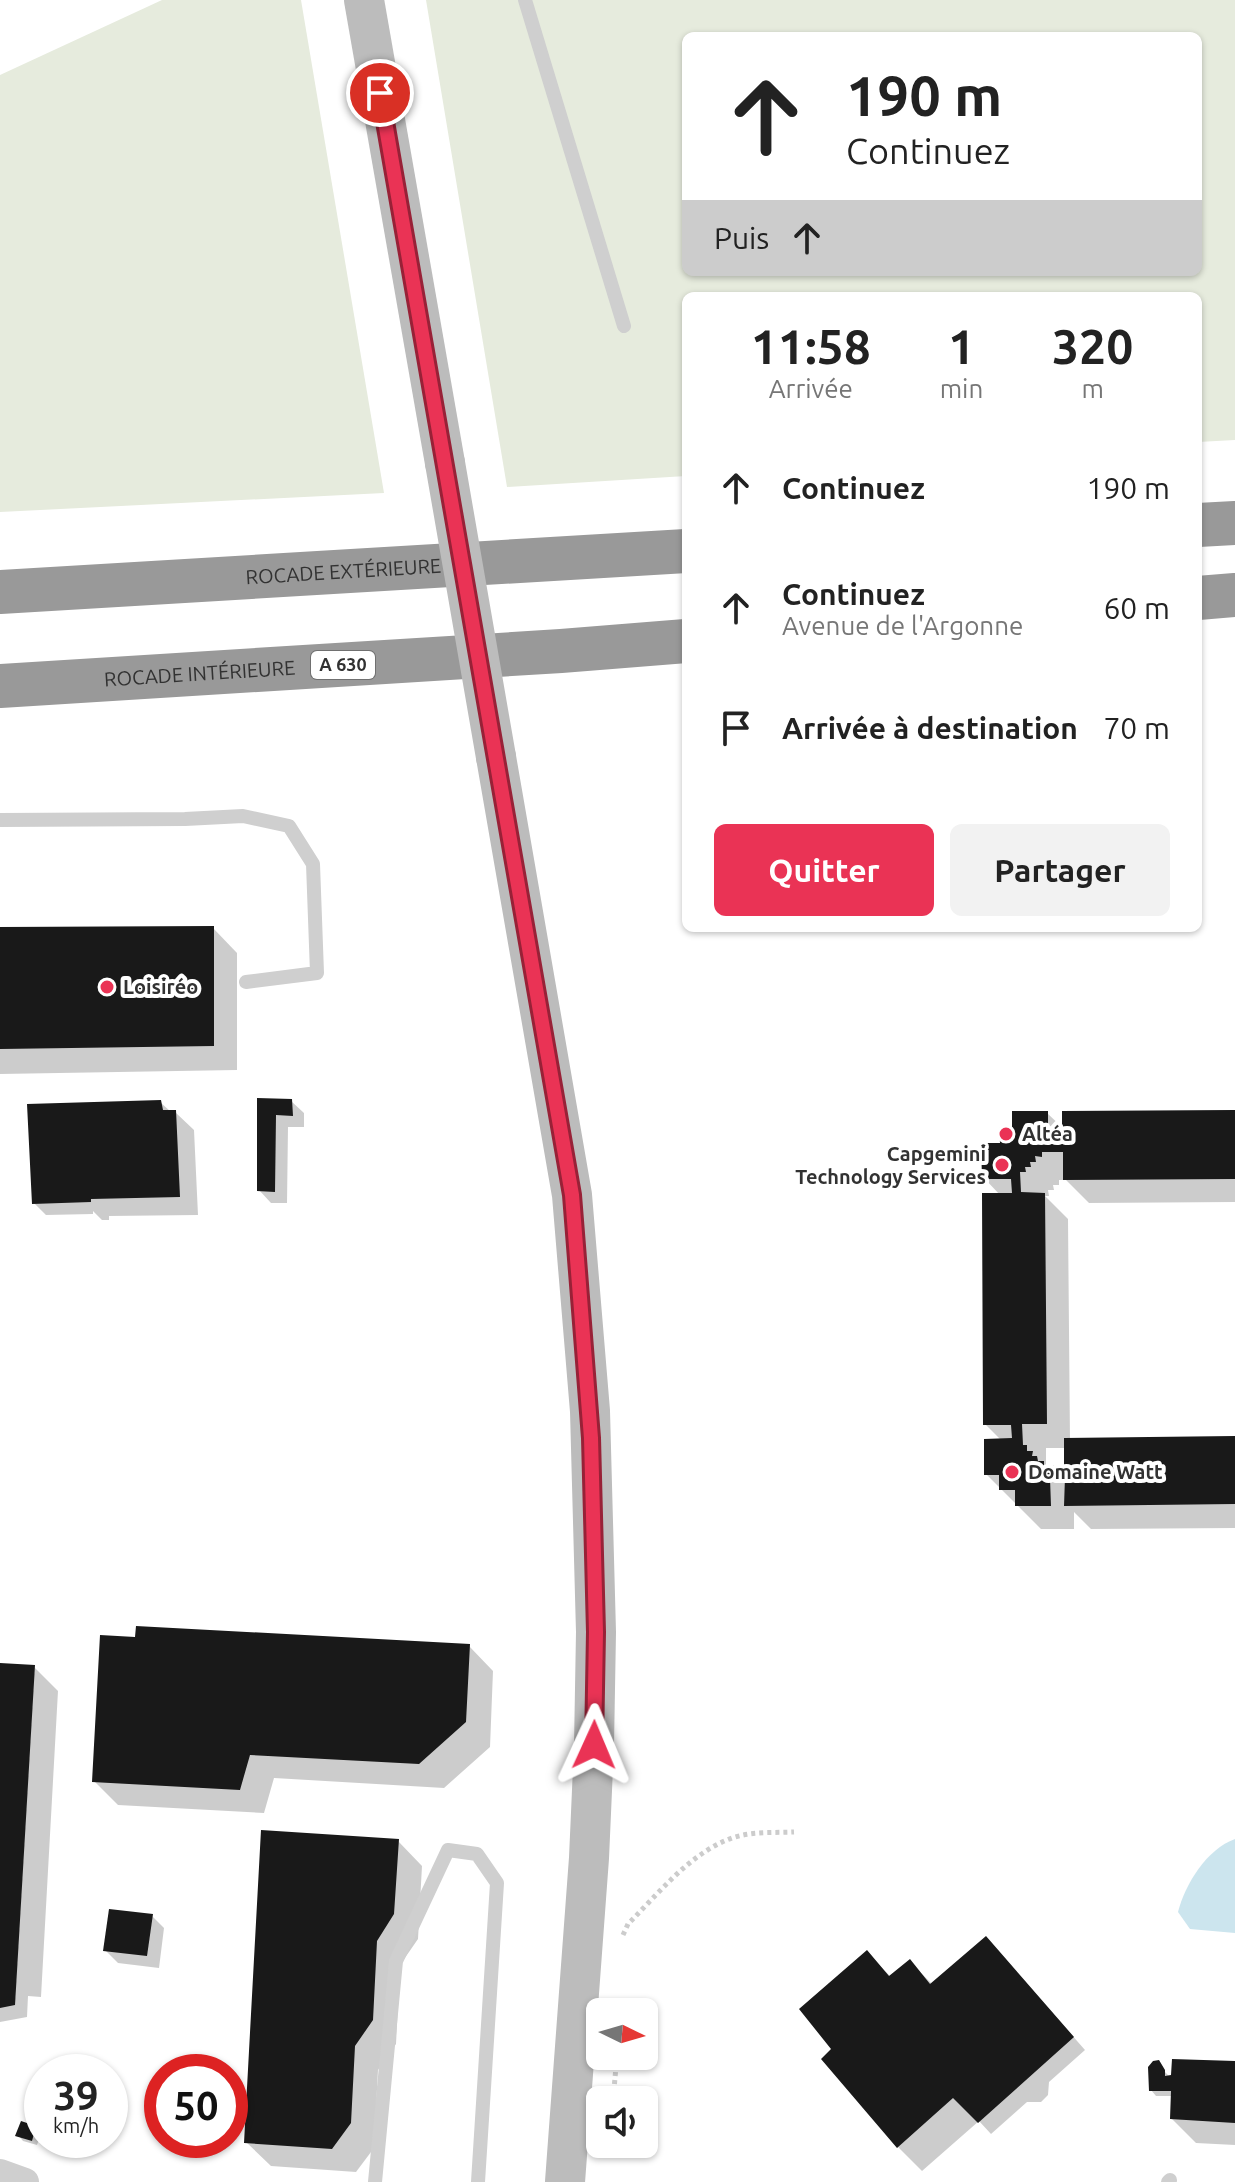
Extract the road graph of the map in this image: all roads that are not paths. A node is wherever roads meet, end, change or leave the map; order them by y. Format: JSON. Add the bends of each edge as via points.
{"nodes":[{"id":1,"x":364,"y":0,"type":"edge"},
{"id":2,"x":525,"y":0,"type":"edge"},
{"id":3,"x":624,"y":326,"type":"dead end"},
{"id":4,"x":1235,"y":523,"type":"edge"},
{"id":5,"x":1202,"y":525,"type":"edge"},
{"id":6,"x":682,"y":551,"type":"edge"},
{"id":7,"x":0,"y":592,"type":"edge"},
{"id":8,"x":1235,"y":595,"type":"edge"},
{"id":9,"x":1202,"y":598,"type":"edge"},
{"id":10,"x":682,"y":641,"type":"edge"},
{"id":11,"x":0,"y":686,"type":"edge"},
{"id":12,"x":0,"y":820,"type":"edge"},
{"id":13,"x":246,"y":982,"type":"dead end"},
{"id":14,"x":0,"y":2173,"type":"edge"},
{"id":15,"x":25,"y":2182,"type":"edge"},
{"id":16,"x":375,"y":2182,"type":"edge"},
{"id":17,"x":478,"y":2182,"type":"edge"},
{"id":18,"x":565,"y":2182,"type":"edge"}],
"edges":[{"from":1,"to":18,"type":"main road","bridge":true,"via":[[572,1195],[590,1411],[594,1745]]},
{"from":2,"to":3,"type":"lane"},
{"from":4,"to":5,"type":"highway"},
{"from":6,"to":7,"type":"highway","name":"ROCADE EXTÉRIEURE"},
{"from":8,"to":9,"type":"highway"},
{"from":10,"to":11,"type":"highway","name":"ROCADE INTÉRIEURE","number":"A 630"},
{"from":12,"to":13,"type":"lane","via":[[243,816],[289,826],[313,864],[317,973]]},
{"from":14,"to":15,"type":"street"},
{"from":16,"to":17,"type":"lane","via":[[396,1961],[448,1850],[477,1854],[497,1883]]}]}
